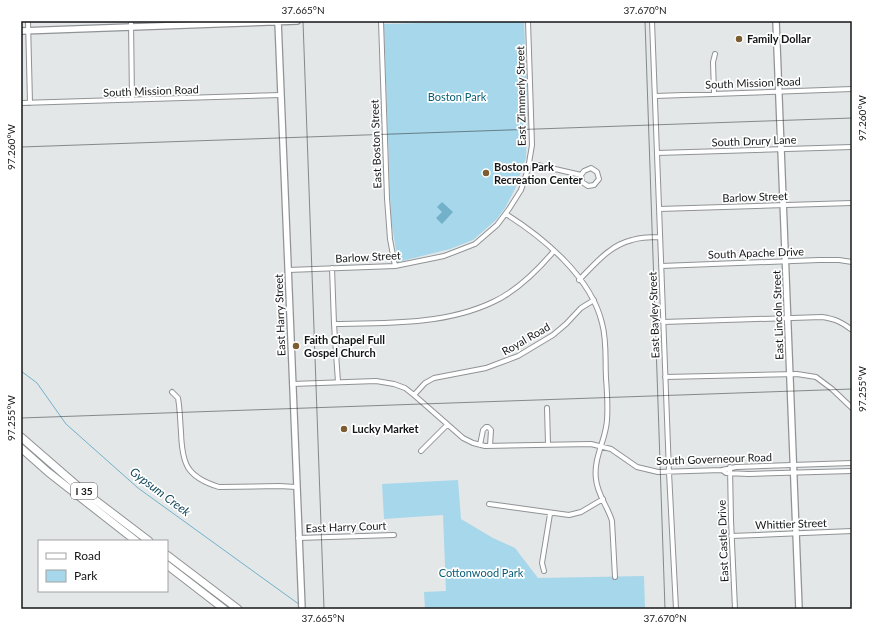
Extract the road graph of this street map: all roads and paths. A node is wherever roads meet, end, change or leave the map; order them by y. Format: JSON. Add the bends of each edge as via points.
{"nodes":[{"id":1,"x":28,"y":21,"type":"edge"},
{"id":2,"x":278,"y":21,"type":"edge"},
{"id":3,"x":297,"y":21,"type":"edge"},
{"id":4,"x":381,"y":21,"type":"edge"},
{"id":5,"x":528,"y":21,"type":"edge"},
{"id":6,"x":652,"y":21,"type":"edge"},
{"id":7,"x":776,"y":21,"type":"edge"},
{"id":8,"x":222,"y":22,"type":"edge"},
{"id":9,"x":131,"y":24,"type":"edge"},
{"id":10,"x":29,"y":30,"type":"junction"},
{"id":11,"x":21,"y":31,"type":"edge"},
{"id":12,"x":714,"y":54,"type":"dead end"},
{"id":13,"x":852,"y":89,"type":"edge"},
{"id":14,"x":779,"y":92,"type":"junction"},
{"id":15,"x":714,"y":93,"type":"junction"},
{"id":16,"x":281,"y":95,"type":"junction"},
{"id":17,"x":655,"y":96,"type":"junction"},
{"id":18,"x":132,"y":100,"type":"junction"},
{"id":19,"x":21,"y":103,"type":"edge"},
{"id":20,"x":30,"y":103,"type":"junction"},
{"id":21,"x":852,"y":146,"type":"edge"},
{"id":22,"x":781,"y":149,"type":"junction"},
{"id":23,"x":657,"y":153,"type":"junction"},
{"id":24,"x":529,"y":163,"type":"junction"},
{"id":25,"x":581,"y":175,"type":"junction"},
{"id":26,"x":852,"y":203,"type":"edge"},
{"id":27,"x":783,"y":205,"type":"junction"},
{"id":28,"x":659,"y":209,"type":"junction"},
{"id":29,"x":506,"y":214,"type":"junction"},
{"id":30,"x":660,"y":237,"type":"junction"},
{"id":31,"x":554,"y":251,"type":"junction"},
{"id":32,"x":786,"y":261,"type":"junction"},
{"id":33,"x":852,"y":262,"type":"edge"},
{"id":34,"x":395,"y":266,"type":"junction"},
{"id":35,"x":661,"y":266,"type":"junction"},
{"id":36,"x":332,"y":268,"type":"junction"},
{"id":37,"x":288,"y":270,"type":"junction"},
{"id":38,"x":579,"y":280,"type":"junction"},
{"id":39,"x":594,"y":300,"type":"junction"},
{"id":40,"x":788,"y":318,"type":"junction"},
{"id":41,"x":663,"y":322,"type":"junction"},
{"id":42,"x":334,"y":324,"type":"junction"},
{"id":43,"x":852,"y":330,"type":"edge"},
{"id":44,"x":790,"y":374,"type":"junction"},
{"id":45,"x":666,"y":378,"type":"junction"},
{"id":46,"x":338,"y":382,"type":"junction"},
{"id":47,"x":292,"y":384,"type":"junction"},
{"id":48,"x":172,"y":392,"type":"dead end"},
{"id":49,"x":414,"y":395,"type":"junction"},
{"id":50,"x":547,"y":408,"type":"dead end"},
{"id":51,"x":852,"y":408,"type":"edge"},
{"id":52,"x":447,"y":425,"type":"junction"},
{"id":53,"x":21,"y":437,"type":"edge"},
{"id":54,"x":548,"y":444,"type":"junction"},
{"id":55,"x":480,"y":445,"type":"junction"},
{"id":56,"x":490,"y":446,"type":"junction"},
{"id":57,"x":601,"y":446,"type":"junction"},
{"id":58,"x":21,"y":448,"type":"edge"},
{"id":59,"x":422,"y":451,"type":"dead end"},
{"id":60,"x":852,"y":463,"type":"edge"},
{"id":61,"x":794,"y":465,"type":"junction"},
{"id":62,"x":730,"y":467,"type":"junction"},
{"id":63,"x":722,"y":470,"type":"junction"},
{"id":64,"x":852,"y":471,"type":"edge"},
{"id":65,"x":669,"y":472,"type":"junction"},
{"id":66,"x":794,"y":472,"type":"junction"},
{"id":67,"x":730,"y":473,"type":"junction"},
{"id":68,"x":296,"y":487,"type":"junction"},
{"id":69,"x":603,"y":499,"type":"junction"},
{"id":70,"x":489,"y":504,"type":"dead end"},
{"id":71,"x":550,"y":514,"type":"junction"},
{"id":72,"x":852,"y":531,"type":"edge"},
{"id":73,"x":796,"y":533,"type":"junction"},
{"id":74,"x":394,"y":535,"type":"dead end"},
{"id":75,"x":732,"y":536,"type":"junction"},
{"id":76,"x":298,"y":538,"type":"junction"},
{"id":77,"x":135,"y":540,"type":"edge"},
{"id":78,"x":148,"y":540,"type":"edge"},
{"id":79,"x":168,"y":556,"type":"edge"},
{"id":80,"x":168,"y":566,"type":"edge"},
{"id":81,"x":544,"y":571,"type":"dead end"},
{"id":82,"x":615,"y":577,"type":"dead end"},
{"id":83,"x":224,"y":609,"type":"edge"},
{"id":84,"x":238,"y":609,"type":"edge"},
{"id":85,"x":302,"y":609,"type":"edge"},
{"id":86,"x":676,"y":609,"type":"edge"},
{"id":87,"x":735,"y":609,"type":"edge"},
{"id":88,"x":799,"y":609,"type":"edge"}],
"edges":[{"from":1,"to":10,"type":"street"},
{"from":2,"to":3,"type":"street"},
{"from":2,"to":8,"type":"street"},
{"from":2,"to":16,"type":"street","name":"East Harry Street"},
{"from":4,"to":34,"type":"street","name":"East Boston Street","via":[[387,198]]},
{"from":5,"to":24,"type":"street","name":"East Zimmerly Street","via":[[532,145]]},
{"from":6,"to":17,"type":"street","name":"East Bayley Street"},
{"from":7,"to":14,"type":"street","name":"East Lincoln Street"},
{"from":8,"to":9,"type":"street"},
{"from":9,"to":10,"type":"street"},
{"from":9,"to":18,"type":"street"},
{"from":10,"to":11,"type":"street"},
{"from":10,"to":20,"type":"street"},
{"from":12,"to":15,"type":"street"},
{"from":13,"to":14,"type":"street","name":"South Mission Road"},
{"from":14,"to":15,"type":"street","name":"South Mission Road"},
{"from":14,"to":22,"type":"street","name":"East Lincoln Street"},
{"from":15,"to":17,"type":"street","name":"South Mission Road"},
{"from":16,"to":18,"type":"street","name":"South Mission Road"},
{"from":16,"to":37,"type":"street","name":"East Harry Street"},
{"from":17,"to":23,"type":"street","name":"East Bayley Street"},
{"from":18,"to":20,"type":"street","name":"South Mission Road"},
{"from":19,"to":20,"type":"street","name":"South Mission Road"},
{"from":21,"to":22,"type":"street","name":"South Drury Lane"},
{"from":22,"to":23,"type":"street","name":"South Drury Lane"},
{"from":22,"to":27,"type":"street","name":"East Lincoln Street"},
{"from":23,"to":28,"type":"street","name":"East Bayley Street"},
{"from":24,"to":25,"type":"street"},
{"from":24,"to":29,"type":"street","name":"East Zimmerly Street","via":[[520,190]]},
{"from":25,"to":25,"type":"street","via":[[582,182],[588,186],[594,185],[598,179],[597,172],[591,168],[584,170]]},
{"from":26,"to":27,"type":"street","name":"Barlow Street"},
{"from":27,"to":28,"type":"street","name":"Barlow Street"},
{"from":27,"to":32,"type":"street","name":"East Lincoln Street"},
{"from":28,"to":30,"type":"street","name":"East Bayley Street"},
{"from":29,"to":31,"type":"street"},
{"from":29,"to":34,"type":"street","name":"Barlow Street","via":[[475,244],[444,256]]},
{"from":30,"to":35,"type":"street","name":"East Bayley Street"},
{"from":30,"to":38,"type":"street","via":[[637,238],[624,242],[608,252]]},
{"from":31,"to":38,"type":"street"},
{"from":31,"to":42,"type":"street","via":[[532,275],[513,290],[480,307],[430,320]]},
{"from":32,"to":33,"type":"street","name":"South Apache Drive"},
{"from":32,"to":35,"type":"street","name":"South Apache Drive"},
{"from":32,"to":40,"type":"street","name":"East Lincoln Street"},
{"from":34,"to":36,"type":"street","name":"Barlow Street"},
{"from":35,"to":41,"type":"street","name":"East Bayley Street"},
{"from":36,"to":37,"type":"street","name":"Barlow Street"},
{"from":36,"to":42,"type":"street"},
{"from":37,"to":47,"type":"street","name":"East Harry Street"},
{"from":38,"to":39,"type":"street"},
{"from":39,"to":49,"type":"street","name":"Royal Road","via":[[581,308],[553,335],[518,356],[486,368],[434,378],[425,383]]},
{"from":39,"to":57,"type":"street","via":[[605,341],[607,420]]},
{"from":40,"to":41,"type":"street"},
{"from":40,"to":43,"type":"street","via":[[833,318]]},
{"from":40,"to":44,"type":"street","name":"East Lincoln Street"},
{"from":41,"to":45,"type":"street","name":"East Bayley Street"},
{"from":42,"to":46,"type":"street"},
{"from":44,"to":45,"type":"street"},
{"from":44,"to":51,"type":"street","via":[[816,377]]},
{"from":44,"to":61,"type":"street","name":"East Lincoln Street"},
{"from":45,"to":65,"type":"street","name":"East Bayley Street"},
{"from":46,"to":47,"type":"street","name":"South Governeour Road"},
{"from":46,"to":49,"type":"street","name":"South Governeour Road","via":[[388,382]]},
{"from":47,"to":68,"type":"street","name":"East Harry Street"},
{"from":48,"to":68,"type":"street","via":[[178,398],[183,458],[196,476],[219,487]]},
{"from":49,"to":52,"type":"street","name":"South Governeour Road"},
{"from":50,"to":54,"type":"street"},
{"from":52,"to":55,"type":"street","name":"South Governeour Road","via":[[463,438]]},
{"from":52,"to":59,"type":"street"},
{"from":53,"to":78,"type":"highway","number":"I 35"},
{"from":54,"to":56,"type":"street","name":"South Governeour Road"},
{"from":54,"to":57,"type":"street","name":"South Governeour Road","via":[[586,443]]},
{"from":55,"to":56,"type":"street","name":"South Governeour Road"},
{"from":55,"to":56,"type":"street","via":[[483,430],[488,427],[491,430]]},
{"from":57,"to":65,"type":"street","name":"South Governeour Road","via":[[614,451],[638,467]]},
{"from":57,"to":69,"type":"street","via":[[595,475]]},
{"from":58,"to":77,"type":"highway","number":"I 35"},
{"from":60,"to":61,"type":"street","name":"South Governeour Road"},
{"from":61,"to":62,"type":"street","name":"South Governeour Road"},
{"from":61,"to":66,"type":"street","name":"East Lincoln Street"},
{"from":62,"to":63,"type":"street","name":"South Governeour Road"},
{"from":62,"to":67,"type":"street","name":"East Castle Drive"},
{"from":63,"to":65,"type":"street","name":"South Governeour Road"},
{"from":63,"to":67,"type":"street"},
{"from":64,"to":66,"type":"street","name":"South Governeour Road"},
{"from":65,"to":86,"type":"street","name":"East Bayley Street"},
{"from":66,"to":67,"type":"street","name":"South Governeour Road"},
{"from":66,"to":73,"type":"street","name":"East Lincoln Street"},
{"from":67,"to":75,"type":"street","name":"East Castle Drive"},
{"from":68,"to":76,"type":"street","name":"East Harry Street"},
{"from":69,"to":71,"type":"street","via":[[576,514]]},
{"from":69,"to":82,"type":"street","via":[[613,528]]},
{"from":70,"to":71,"type":"street"},
{"from":71,"to":81,"type":"street","via":[[542,564]]},
{"from":72,"to":73,"type":"street","name":"Whittier Street"},
{"from":73,"to":75,"type":"street","name":"Whittier Street"},
{"from":73,"to":88,"type":"street","name":"East Lincoln Street"},
{"from":74,"to":76,"type":"street","name":"East Harry Court"},
{"from":75,"to":87,"type":"street","name":"East Castle Drive"},
{"from":76,"to":85,"type":"street","name":"East Harry Street"},
{"from":79,"to":84,"type":"highway"},
{"from":80,"to":83,"type":"highway"}]}
